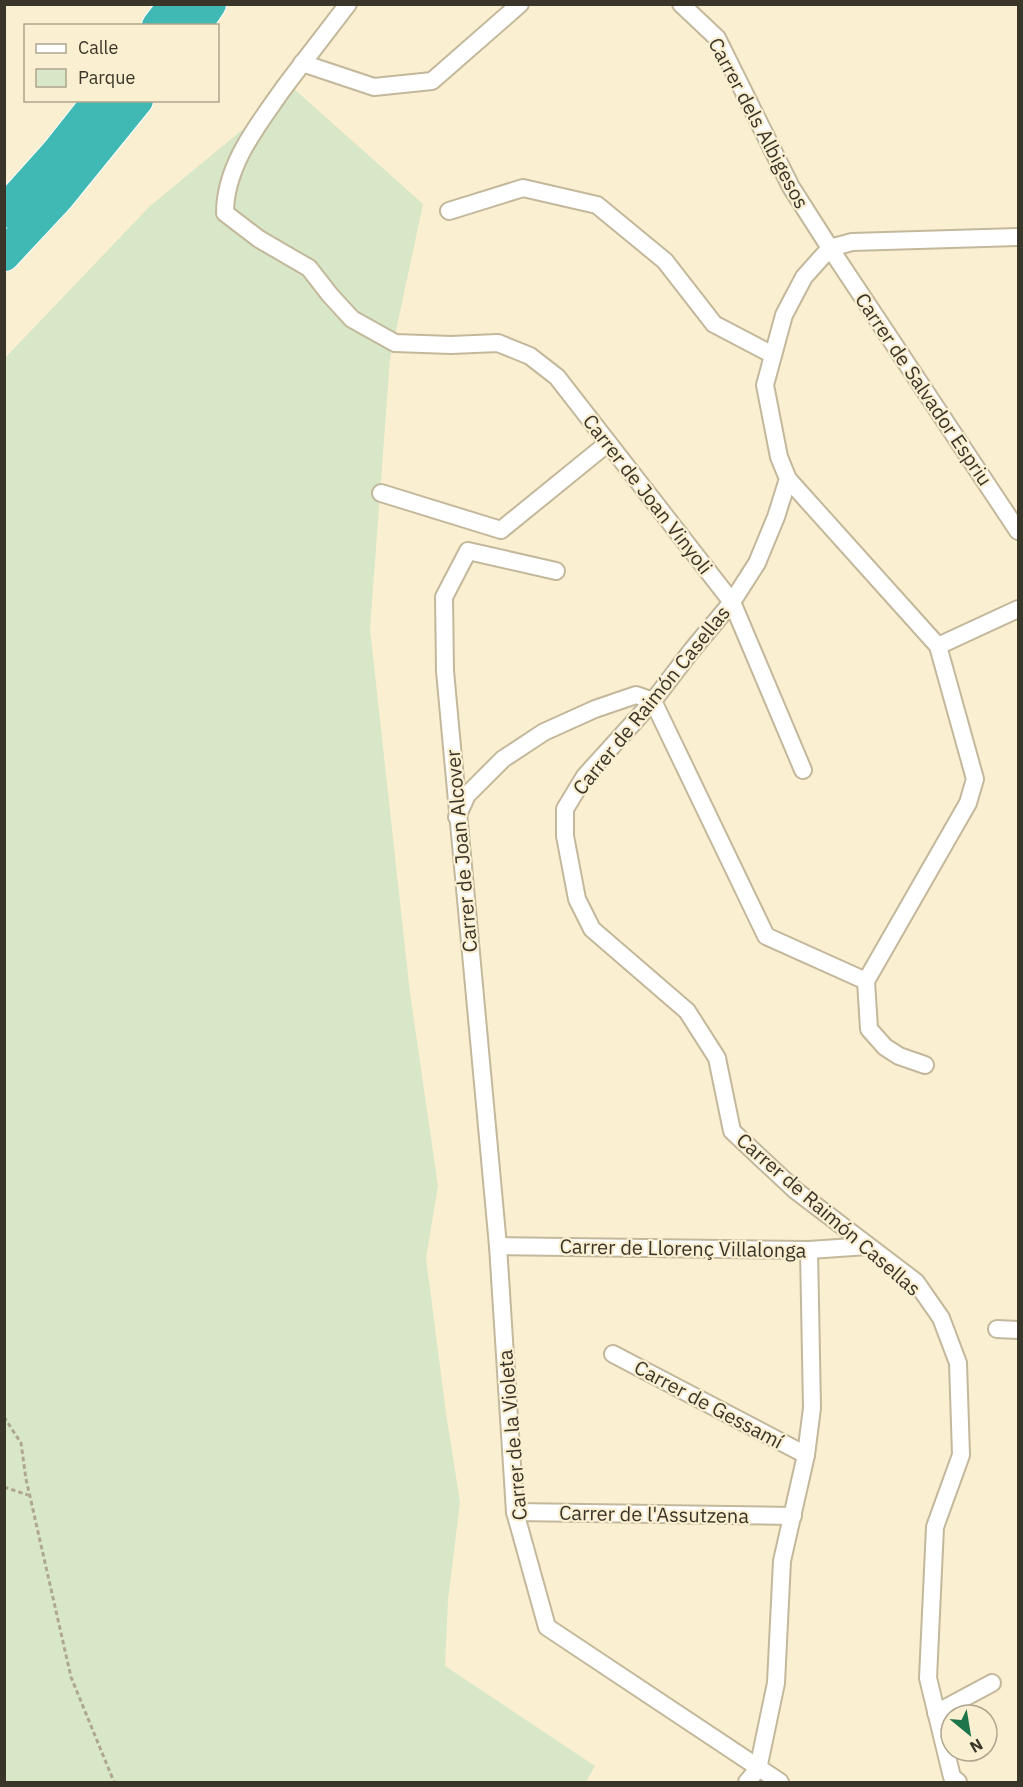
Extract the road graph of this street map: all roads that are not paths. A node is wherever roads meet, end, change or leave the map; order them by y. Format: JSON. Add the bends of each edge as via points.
{"nodes":[{"id":1,"x":175,"y":4,"type":"edge"},
{"id":2,"x":210,"y":4,"type":"edge"},
{"id":3,"x":348,"y":4,"type":"edge"},
{"id":4,"x":520,"y":4,"type":"edge"},
{"id":5,"x":681,"y":4,"type":"edge"},
{"id":6,"x":160,"y":24,"type":"edge"},
{"id":7,"x":196,"y":24,"type":"edge"},
{"id":8,"x":302,"y":63,"type":"junction"},
{"id":9,"x":97,"y":102,"type":"edge"},
{"id":10,"x":135,"y":102,"type":"edge"},
{"id":11,"x":449,"y":211,"type":"dead end"},
{"id":12,"x":4,"y":212,"type":"edge"},
{"id":13,"x":1018,"y":237,"type":"edge"},
{"id":14,"x":830,"y":248,"type":"junction"},
{"id":15,"x":4,"y":255,"type":"edge"},
{"id":16,"x":773,"y":355,"type":"junction"},
{"id":17,"x":608,"y":443,"type":"junction"},
{"id":18,"x":788,"y":479,"type":"junction"},
{"id":19,"x":381,"y":493,"type":"dead end"},
{"id":20,"x":1018,"y":531,"type":"edge"},
{"id":21,"x":556,"y":571,"type":"dead end"},
{"id":22,"x":732,"y":602,"type":"junction"},
{"id":23,"x":1018,"y":609,"type":"edge"},
{"id":24,"x":938,"y":646,"type":"junction"},
{"id":25,"x":653,"y":701,"type":"junction"},
{"id":26,"x":803,"y":770,"type":"dead end"},
{"id":27,"x":457,"y":817,"type":"junction"},
{"id":28,"x":866,"y":981,"type":"junction"},
{"id":29,"x":925,"y":1065,"type":"dead end"},
{"id":30,"x":498,"y":1246,"type":"junction"},
{"id":31,"x":868,"y":1246,"type":"junction"},
{"id":32,"x":809,"y":1250,"type":"junction"},
{"id":33,"x":997,"y":1329,"type":"dead end"},
{"id":34,"x":1018,"y":1330,"type":"edge"},
{"id":35,"x":613,"y":1354,"type":"dead end"},
{"id":36,"x":806,"y":1455,"type":"junction"},
{"id":37,"x":515,"y":1512,"type":"junction"},
{"id":38,"x":794,"y":1516,"type":"junction"},
{"id":39,"x":992,"y":1683,"type":"dead end"},
{"id":40,"x":936,"y":1713,"type":"junction"},
{"id":41,"x":758,"y":1768,"type":"junction"},
{"id":42,"x":747,"y":1782,"type":"edge"},
{"id":43,"x":780,"y":1782,"type":"edge"},
{"id":44,"x":958,"y":1782,"type":"edge"}],
"edges":[{"from":1,"to":6,"type":"highway"},
{"from":2,"to":7,"type":"highway"},
{"from":3,"to":8,"type":"street"},
{"from":4,"to":8,"type":"street","via":[[432,81],[374,87]]},
{"from":5,"to":14,"type":"street","name":"Carrer dels Albigesos","via":[[717,38],[791,187]]},
{"from":8,"to":17,"type":"street","name":"Carrer de Joan Vinyoli","via":[[253,131],[234,169],[225,198],[225,213],[259,239],[309,268],[352,319],[395,343],[498,343],[530,356],[557,377]]},
{"from":9,"to":12,"type":"highway"},
{"from":10,"to":15,"type":"highway","via":[[59,196]]},
{"from":11,"to":16,"type":"street","via":[[523,188],[597,205],[665,261],[714,324]]},
{"from":13,"to":14,"type":"street","via":[[852,242]]},
{"from":14,"to":16,"type":"street","via":[[804,277],[784,315]]},
{"from":14,"to":20,"type":"street","name":"Carrer de Salvador Espriu"},
{"from":16,"to":18,"type":"street","via":[[765,385],[779,457]]},
{"from":17,"to":19,"type":"street","via":[[501,530]]},
{"from":17,"to":22,"type":"street","name":"Carrer de Joan Vinyoli"},
{"from":18,"to":22,"type":"street","name":"Carrer de Raimón Casellas","via":[[757,563]]},
{"from":18,"to":24,"type":"street"},
{"from":21,"to":27,"type":"street","name":"Carrer de Joan Alcover","via":[[468,550],[444,597],[445,671]]},
{"from":22,"to":25,"type":"street","name":"Carrer de Raimón Casellas"},
{"from":22,"to":26,"type":"street","name":"Carrer de Joan Vinyoli"},
{"from":23,"to":24,"type":"street"},
{"from":24,"to":28,"type":"street","via":[[975,779],[968,803]]},
{"from":25,"to":27,"type":"street","via":[[636,695],[544,732],[503,759],[467,795]]},
{"from":25,"to":28,"type":"street","via":[[766,936]]},
{"from":25,"to":31,"type":"street","name":"Carrer de Raimón Casellas","via":[[585,776],[565,809],[565,836],[577,899],[592,929],[687,1011],[717,1058],[732,1131],[795,1190]]},
{"from":27,"to":30,"type":"street","name":"Carrer de Joan Alcover"},
{"from":28,"to":29,"type":"street","via":[[869,1029],[885,1047]]},
{"from":30,"to":32,"type":"street","name":"Carrer de Llorenç Villalonga"},
{"from":30,"to":37,"type":"street","name":"Carrer de la Violeta"},
{"from":31,"to":32,"type":"street","name":"Carrer de Llorenç Villalonga"},
{"from":31,"to":40,"type":"street","name":"Carrer de Raimón Casellas","via":[[916,1282],[941,1318],[958,1363],[962,1455],[935,1527],[928,1678]]},
{"from":32,"to":36,"type":"street","via":[[812,1408]]},
{"from":33,"to":34,"type":"street"},
{"from":35,"to":36,"type":"street","name":"Carrer de Gessamí"},
{"from":36,"to":38,"type":"street"},
{"from":37,"to":38,"type":"street","name":"Carrer de l'Assutzena"},
{"from":37,"to":41,"type":"street","name":"Carrer de la Violeta","via":[[547,1627]]},
{"from":38,"to":41,"type":"street","via":[[782,1561],[776,1683]]},
{"from":39,"to":40,"type":"street"},
{"from":40,"to":44,"type":"street","name":"Carrer de Raimón Casellas","via":[[952,1777]]},
{"from":41,"to":42,"type":"street"},
{"from":41,"to":43,"type":"street","name":"Carrer de la Violeta"}]}
